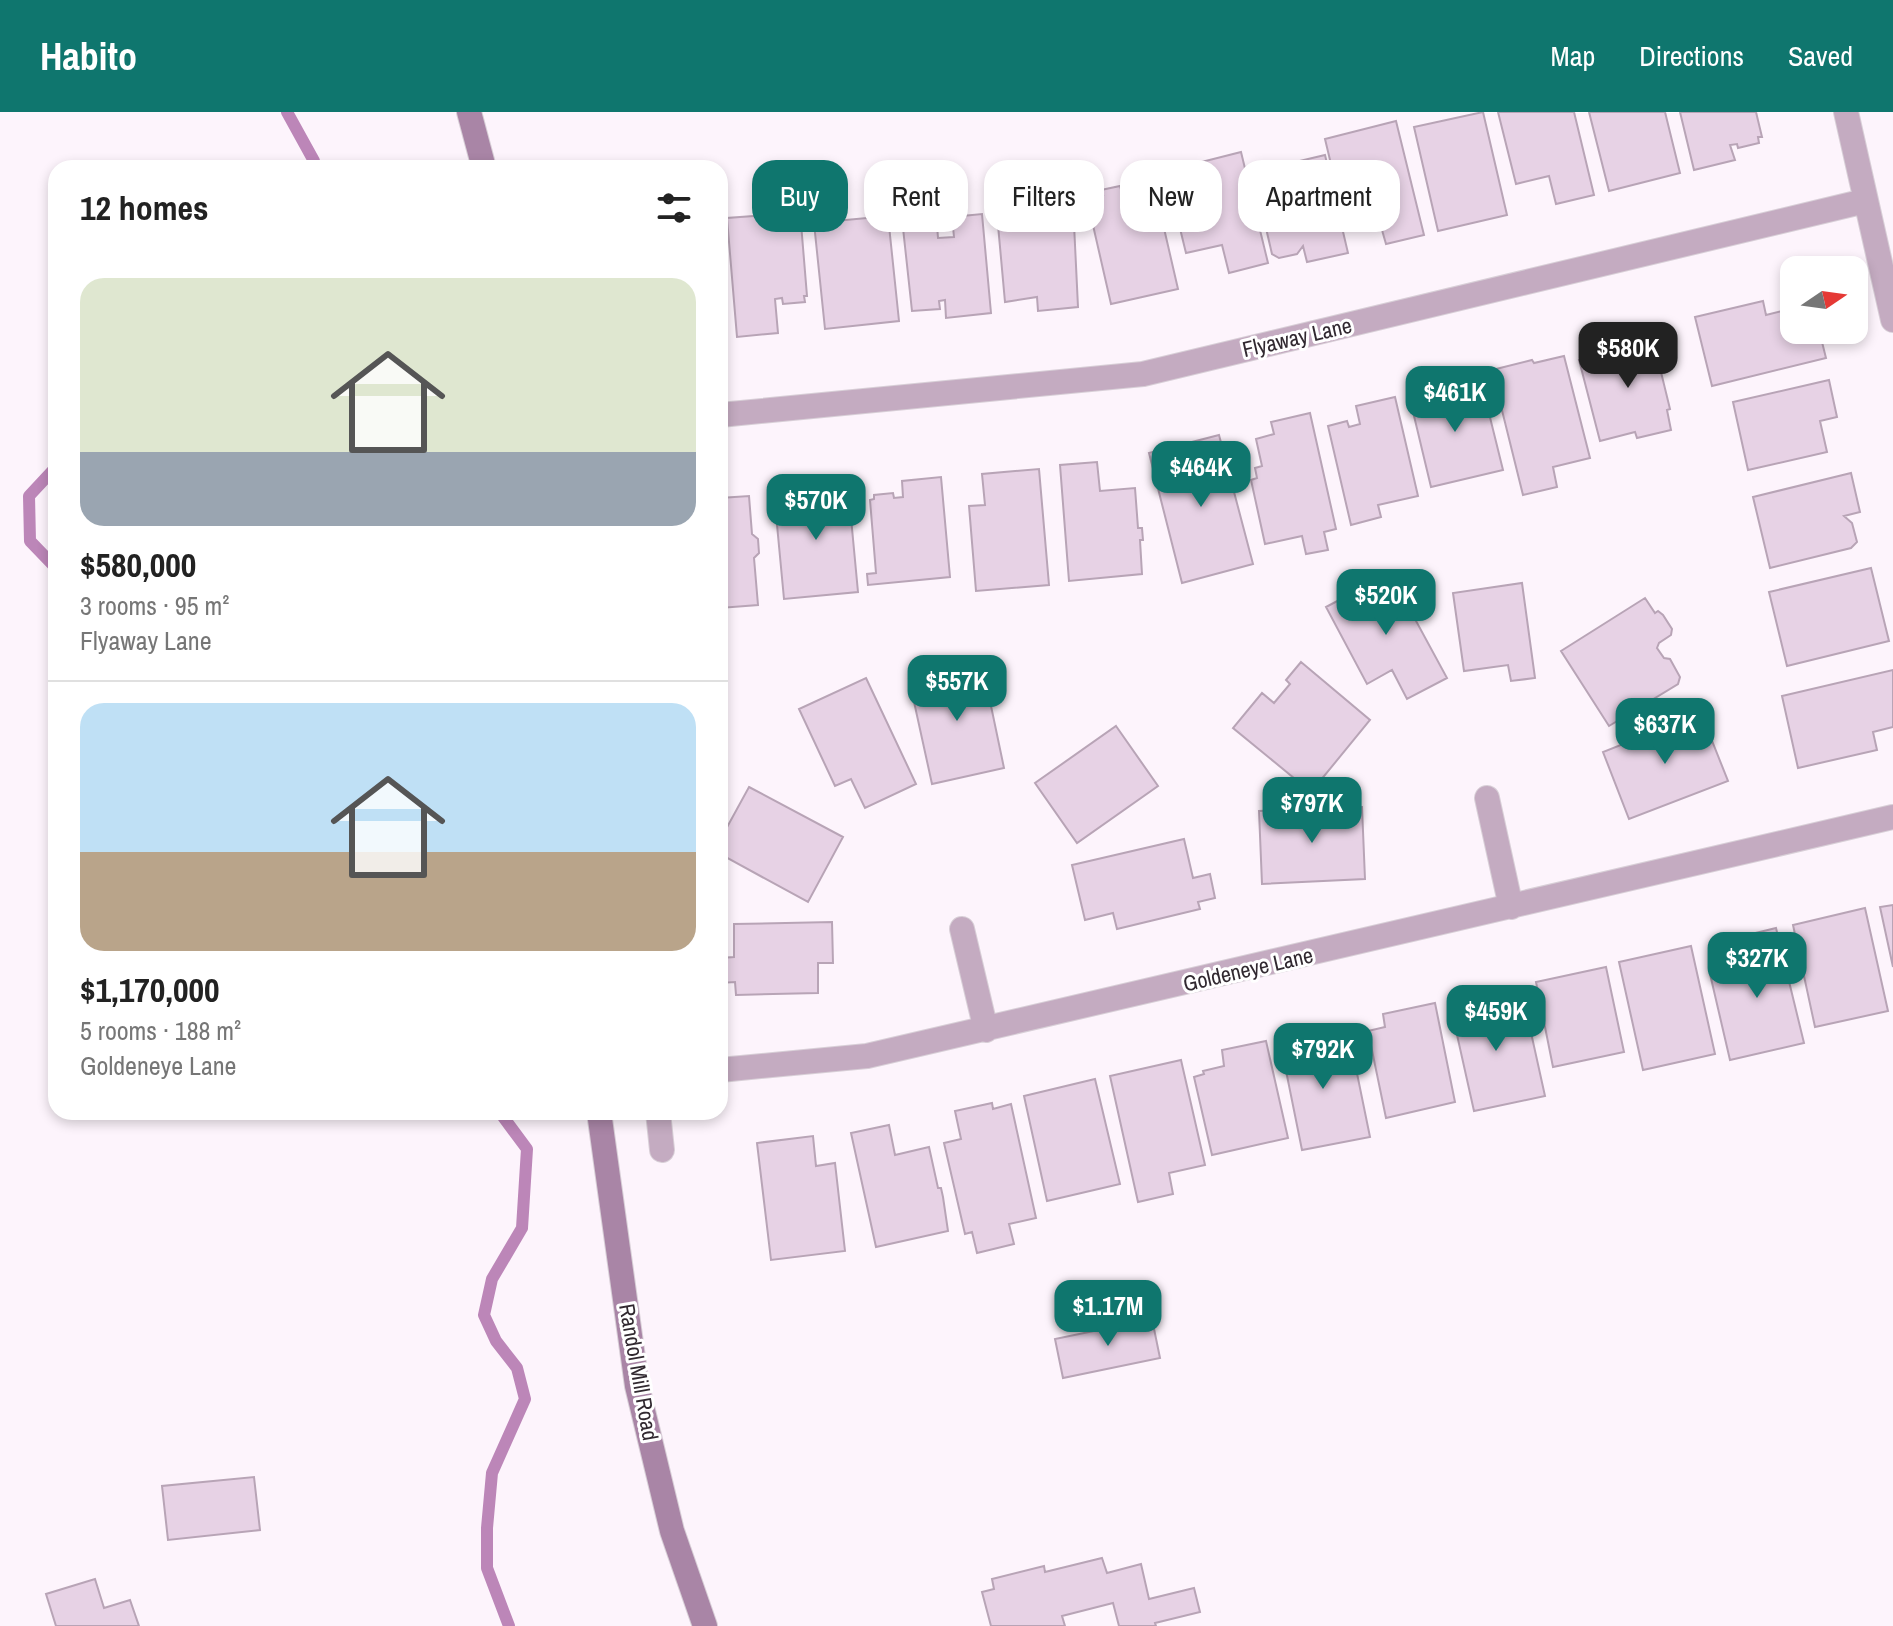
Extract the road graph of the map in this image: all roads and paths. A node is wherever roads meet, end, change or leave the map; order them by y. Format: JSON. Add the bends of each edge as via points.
{"nodes":[{"id":1,"x":469,"y":112,"type":"edge"},
{"id":2,"x":1846,"y":112,"type":"edge"},
{"id":3,"x":482,"y":160,"type":"edge"},
{"id":4,"x":1865,"y":201,"type":"junction"},
{"id":5,"x":1893,"y":320,"type":"edge"},
{"id":6,"x":728,"y":414,"type":"edge"},
{"id":7,"x":1487,"y":798,"type":"dead end"},
{"id":8,"x":1893,"y":817,"type":"edge"},
{"id":9,"x":1511,"y":907,"type":"junction"},
{"id":10,"x":962,"y":929,"type":"dead end"},
{"id":11,"x":986,"y":1030,"type":"junction"},
{"id":12,"x":728,"y":1069,"type":"edge"},
{"id":13,"x":600,"y":1120,"type":"edge"},
{"id":14,"x":659,"y":1120,"type":"edge"},
{"id":15,"x":662,"y":1150,"type":"dead end"},
{"id":16,"x":705,"y":1626,"type":"edge"}],
"edges":[{"from":1,"to":3,"type":"main road"},
{"from":2,"to":4,"type":"street"},
{"from":4,"to":5,"type":"street"},
{"from":4,"to":6,"type":"street","name":"Flyaway Lane","via":[[1143,374]]},
{"from":7,"to":9,"type":"street"},
{"from":8,"to":9,"type":"street","name":"Goldeneye Lane"},
{"from":9,"to":11,"type":"street","name":"Goldeneye Lane"},
{"from":10,"to":11,"type":"street"},
{"from":11,"to":12,"type":"street","name":"Goldeneye Lane","via":[[867,1056]]},
{"from":13,"to":16,"type":"main road","name":"Randol Mill Road","via":[[637,1386],[672,1531]]},
{"from":14,"to":15,"type":"street"}]}
